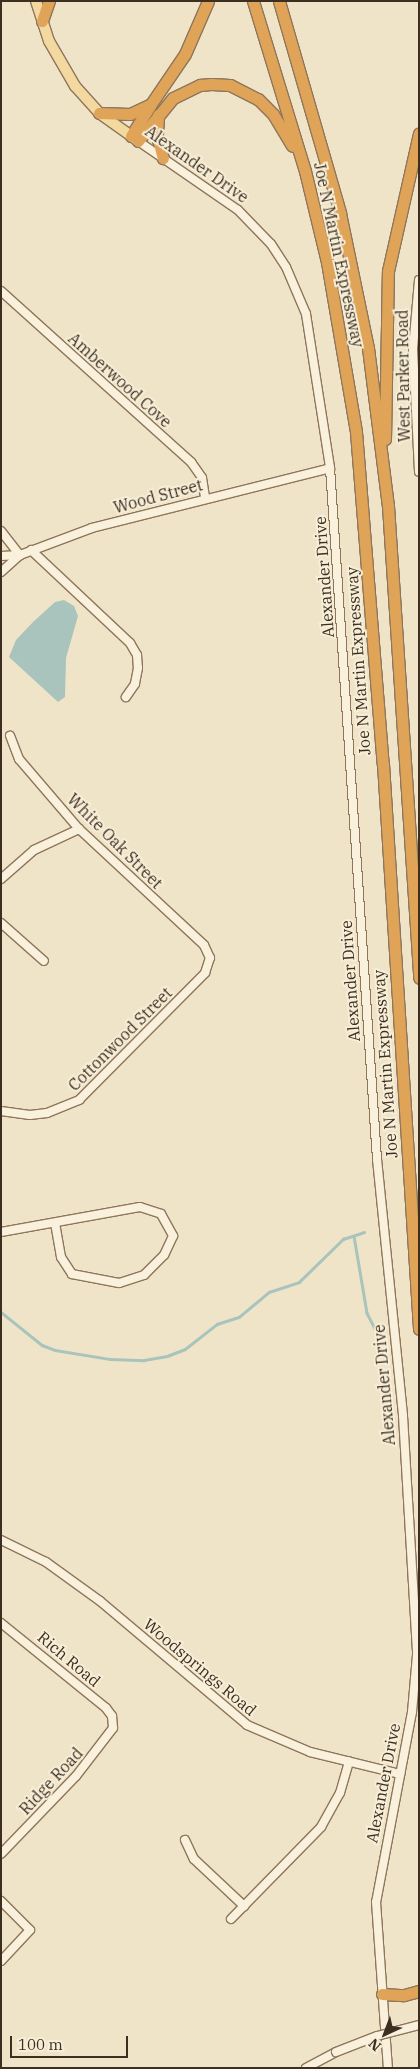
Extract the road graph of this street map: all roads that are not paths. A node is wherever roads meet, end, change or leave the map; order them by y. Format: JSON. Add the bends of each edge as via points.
{"nodes":[{"id":1,"x":36,"y":1,"type":"edge"},
{"id":2,"x":49,"y":1,"type":"edge"},
{"id":3,"x":208,"y":1,"type":"edge"},
{"id":4,"x":253,"y":1,"type":"edge"},
{"id":5,"x":279,"y":1,"type":"edge"},
{"id":6,"x":42,"y":21,"type":"junction"},
{"id":7,"x":155,"y":109,"type":"junction"},
{"id":8,"x":99,"y":113,"type":"junction"},
{"id":9,"x":419,"y":133,"type":"edge"},
{"id":10,"x":134,"y":139,"type":"junction"},
{"id":11,"x":163,"y":158,"type":"junction"},
{"id":12,"x":305,"y":171,"type":"junction"},
{"id":13,"x":419,"y":280,"type":"edge"},
{"id":14,"x":1,"y":291,"type":"edge"},
{"id":15,"x":418,"y":460,"type":"edge"},
{"id":16,"x":330,"y":468,"type":"junction"},
{"id":17,"x":419,"y":472,"type":"edge"},
{"id":18,"x":385,"y":480,"type":"junction"},
{"id":19,"x":205,"y":498,"type":"junction"},
{"id":20,"x":1,"y":531,"type":"edge"},
{"id":21,"x":31,"y":550,"type":"junction"},
{"id":22,"x":20,"y":555,"type":"junction"},
{"id":23,"x":1,"y":556,"type":"edge"},
{"id":24,"x":1,"y":572,"type":"edge"},
{"id":25,"x":126,"y":697,"type":"dead end"},
{"id":26,"x":10,"y":736,"type":"dead end"},
{"id":27,"x":79,"y":829,"type":"junction"},
{"id":28,"x":1,"y":879,"type":"edge"},
{"id":29,"x":1,"y":923,"type":"edge"},
{"id":30,"x":210,"y":958,"type":"joint"},
{"id":31,"x":44,"y":961,"type":"dead end"},
{"id":32,"x":419,"y":978,"type":"edge"},
{"id":33,"x":1,"y":1111,"type":"edge"},
{"id":34,"x":55,"y":1224,"type":"junction"},
{"id":35,"x":1,"y":1232,"type":"edge"},
{"id":36,"x":419,"y":1330,"type":"edge"},
{"id":37,"x":1,"y":1540,"type":"edge"},
{"id":38,"x":1,"y":1623,"type":"edge"},
{"id":39,"x":113,"y":1722,"type":"joint"},
{"id":40,"x":348,"y":1761,"type":"junction"},
{"id":41,"x":400,"y":1774,"type":"junction"},
{"id":42,"x":185,"y":1840,"type":"dead end"},
{"id":43,"x":1,"y":1854,"type":"edge"},
{"id":44,"x":1,"y":1901,"type":"edge"},
{"id":45,"x":244,"y":1906,"type":"junction"},
{"id":46,"x":231,"y":1918,"type":"dead end"},
{"id":47,"x":1,"y":1961,"type":"edge"},
{"id":48,"x":419,"y":1990,"type":"edge"},
{"id":49,"x":382,"y":1994,"type":"junction"},
{"id":50,"x":419,"y":2025,"type":"edge"},
{"id":51,"x":306,"y":2068,"type":"edge"},
{"id":52,"x":388,"y":2068,"type":"edge"}],
"edges":[{"from":1,"to":6,"type":"main road","name":"Alexander Drive"},
{"from":2,"to":6,"type":"highway"},
{"from":3,"to":7,"type":"highway","via":[[185,54]]},
{"from":4,"to":12,"type":"highway","name":"Joe N Martin Expressway"},
{"from":5,"to":18,"type":"highway","name":"Joe N Martin Expressway","via":[[310,101],[355,280]]},
{"from":6,"to":8,"type":"main road","name":"Alexander Drive","via":[[49,41],[75,86]]},
{"from":7,"to":8,"type":"highway","via":[[130,114]]},
{"from":7,"to":10,"type":"highway"},
{"from":7,"to":11,"type":"highway"},
{"from":7,"to":12,"type":"highway","via":[[200,85],[222,84],[243,90],[273,114]]},
{"from":8,"to":10,"type":"main road","name":"Alexander Drive"},
{"from":9,"to":18,"type":"highway","via":[[388,271]]},
{"from":10,"to":11,"type":"street","name":"Alexander Drive"},
{"from":11,"to":16,"type":"street","name":"Alexander Drive","via":[[238,210],[271,244],[286,267],[306,314]]},
{"from":12,"to":36,"type":"highway","name":"Joe N Martin Expressway","via":[[328,272],[356,432],[383,764]]},
{"from":13,"to":15,"type":"street","name":"West Parker Road","via":[[413,349]]},
{"from":14,"to":19,"type":"street","name":"Amberwood Cove","via":[[191,462],[202,478]]},
{"from":15,"to":17,"type":"street","name":"West Parker Road"},
{"from":16,"to":19,"type":"street","name":"Wood Street"},
{"from":16,"to":41,"type":"street","name":"Alexander Drive","via":[[376,1149],[403,1416],[416,1645],[416,1686]]},
{"from":18,"to":32,"type":"highway","name":"Joe N Martin Expressway"},
{"from":19,"to":21,"type":"street","name":"Wood Street","via":[[92,528]]},
{"from":20,"to":22,"type":"street"},
{"from":21,"to":22,"type":"street","name":"Wood Street"},
{"from":21,"to":25,"type":"street","via":[[130,643],[138,668],[135,684]]},
{"from":22,"to":23,"type":"street"},
{"from":22,"to":24,"type":"street","name":"Wood Street"},
{"from":26,"to":27,"type":"street","name":"White Oak Street","via":[[19,759]]},
{"from":27,"to":28,"type":"street","via":[[34,850]]},
{"from":27,"to":30,"type":"street","name":"White Oak Street","via":[[204,945]]},
{"from":29,"to":31,"type":"street"},
{"from":30,"to":33,"type":"street","name":"Cottonwood Street","via":[[205,973],[79,1100],[47,1114]]},
{"from":34,"to":34,"type":"street","via":[[140,1207],[161,1214],[172,1236],[164,1255],[144,1275],[119,1283],[72,1274],[60,1257]]},
{"from":34,"to":35,"type":"street"},
{"from":37,"to":40,"type":"street","name":"Woodsprings Road","via":[[46,1562],[100,1601],[247,1725],[310,1752]]},
{"from":38,"to":39,"type":"street","name":"Rich Road","via":[[106,1708]]},
{"from":39,"to":43,"type":"street","name":"Ridge Road","via":[[110,1736]]},
{"from":40,"to":41,"type":"street","name":"Woodsprings Road"},
{"from":40,"to":45,"type":"street","via":[[330,1815]]},
{"from":41,"to":49,"type":"street","name":"Alexander Drive","via":[[376,1902]]},
{"from":42,"to":45,"type":"street","via":[[194,1860]]},
{"from":44,"to":47,"type":"street","via":[[30,1930]]},
{"from":45,"to":46,"type":"street"},
{"from":48,"to":49,"type":"highway","via":[[404,1995]]},
{"from":49,"to":52,"type":"street","name":"Alexander Drive"},
{"from":50,"to":51,"type":"street","bridge":true,"via":[[377,2036]]}]}
